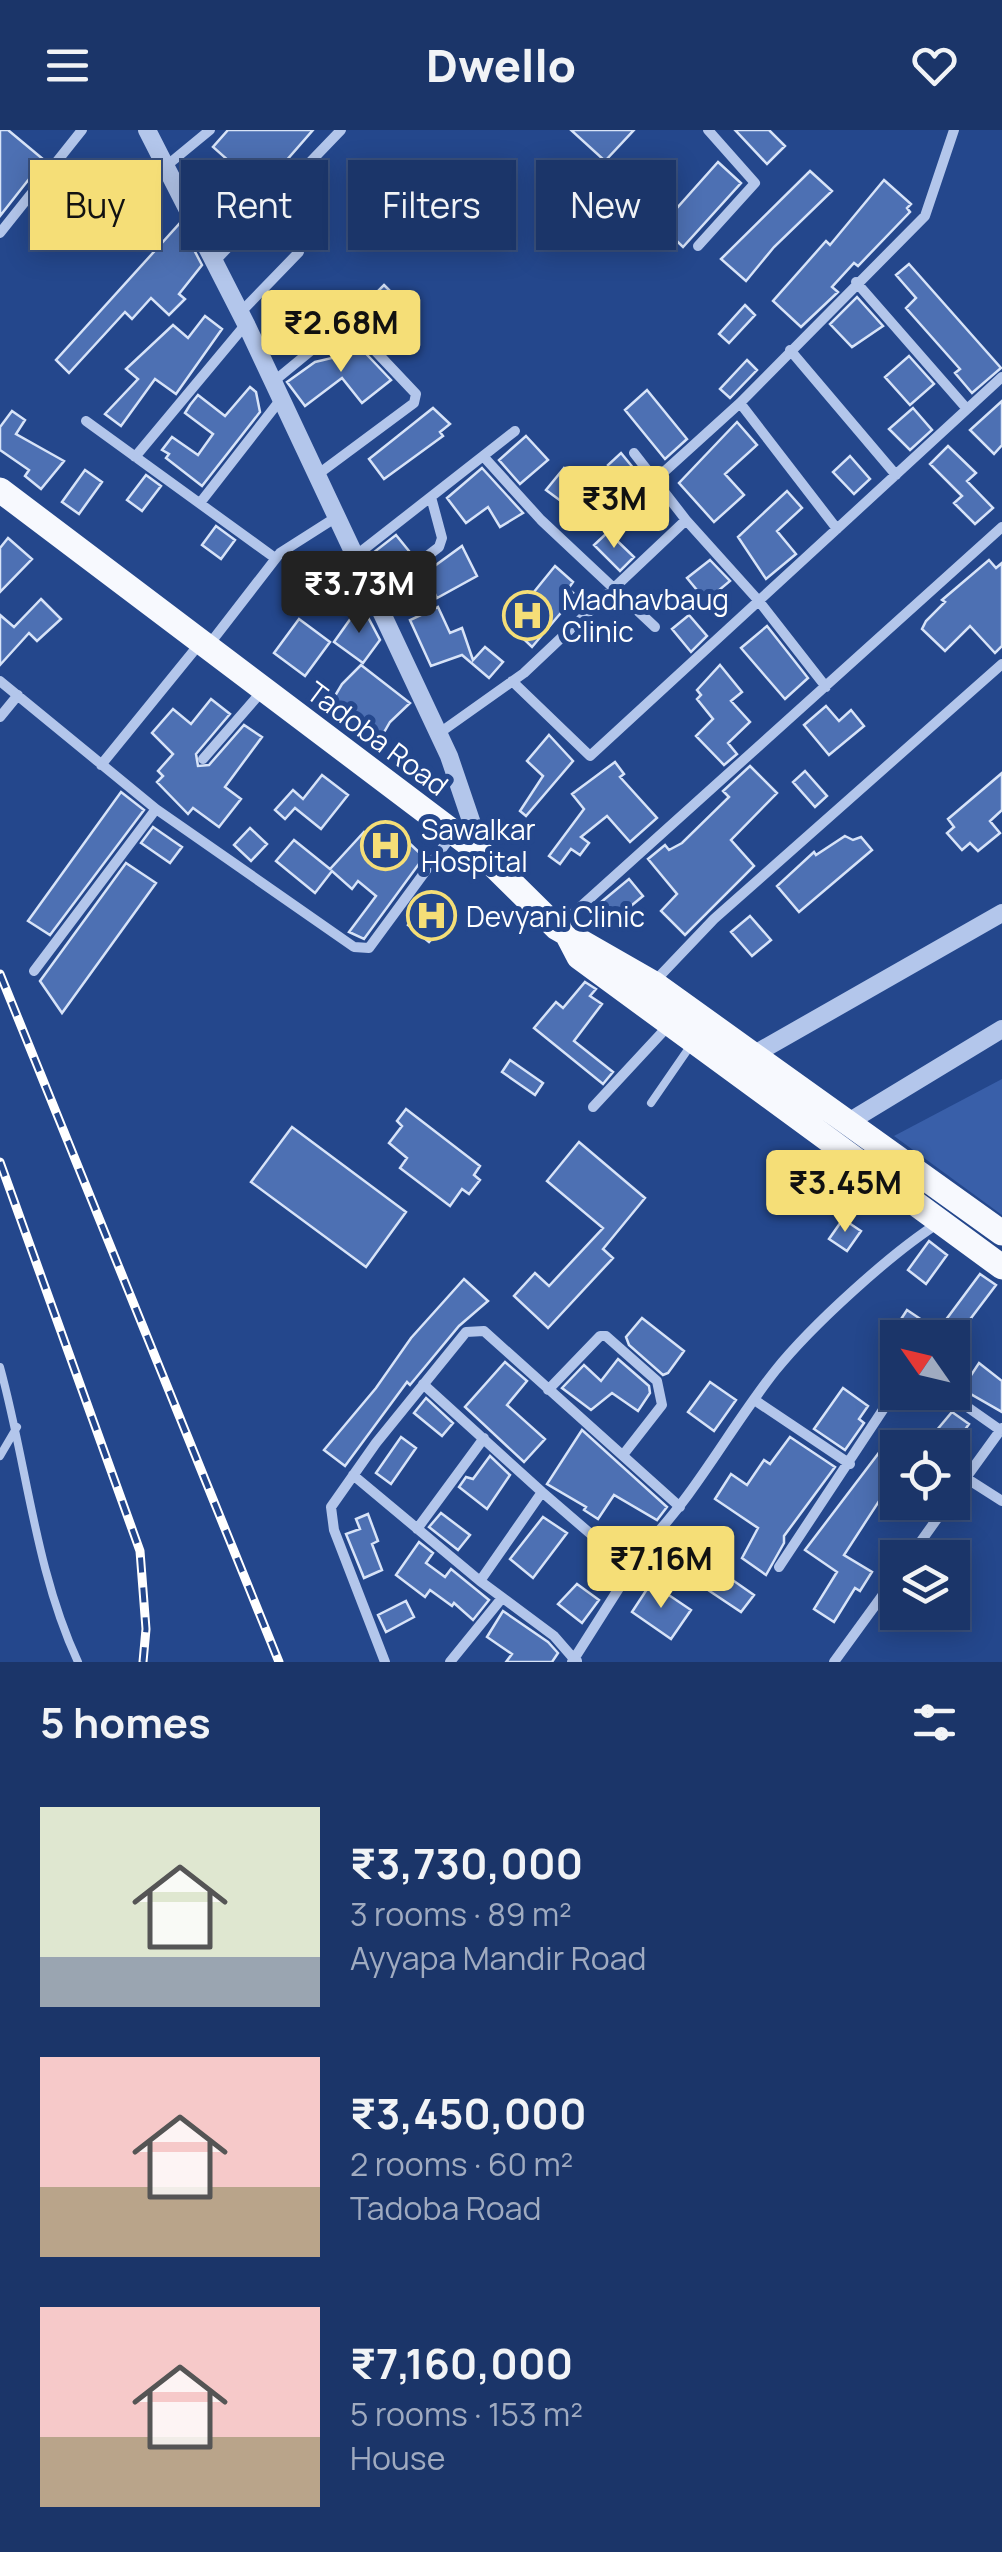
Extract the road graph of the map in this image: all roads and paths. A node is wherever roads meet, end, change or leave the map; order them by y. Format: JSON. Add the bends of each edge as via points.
{"nodes":[{"id":1,"x":82,"y":130,"type":"edge"},
{"id":2,"x":147,"y":130,"type":"edge"},
{"id":3,"x":210,"y":130,"type":"edge"},
{"id":4,"x":341,"y":130,"type":"edge"},
{"id":5,"x":708,"y":130,"type":"edge"},
{"id":6,"x":954,"y":130,"type":"edge"},
{"id":7,"x":164,"y":167,"type":"junction"},
{"id":8,"x":0,"y":233,"type":"edge"},
{"id":9,"x":698,"y":246,"type":"dead end"},
{"id":10,"x":299,"y":252,"type":"dead end"},
{"id":11,"x":214,"y":262,"type":"junction"},
{"id":12,"x":856,"y":282,"type":"junction"},
{"id":13,"x":243,"y":318,"type":"junction"},
{"id":14,"x":790,"y":350,"type":"junction"},
{"id":15,"x":1002,"y":377,"type":"edge"},
{"id":16,"x":277,"y":391,"type":"junction"},
{"id":17,"x":740,"y":403,"type":"junction"},
{"id":18,"x":967,"y":410,"type":"junction"},
{"id":19,"x":86,"y":421,"type":"dead end"},
{"id":20,"x":514,"y":431,"type":"dead end"},
{"id":21,"x":634,"y":452,"type":"dead end"},
{"id":22,"x":483,"y":456,"type":"junction"},
{"id":23,"x":135,"y":457,"type":"junction"},
{"id":24,"x":896,"y":475,"type":"junction"},
{"id":25,"x":316,"y":476,"type":"junction"},
{"id":26,"x":655,"y":480,"type":"junction"},
{"id":27,"x":0,"y":490,"type":"edge"},
{"id":28,"x":431,"y":497,"type":"junction"},
{"id":29,"x":200,"y":504,"type":"junction"},
{"id":30,"x":335,"y":518,"type":"junction"},
{"id":31,"x":686,"y":520,"type":"junction"},
{"id":32,"x":1002,"y":527,"type":"edge"},
{"id":33,"x":837,"y":530,"type":"junction"},
{"id":34,"x":354,"y":557,"type":"junction"},
{"id":35,"x":275,"y":558,"type":"junction"},
{"id":36,"x":613,"y":589,"type":"junction"},
{"id":37,"x":373,"y":598,"type":"junction"},
{"id":38,"x":758,"y":600,"type":"junction"},
{"id":39,"x":655,"y":627,"type":"dead end"},
{"id":40,"x":204,"y":644,"type":"junction"},
{"id":41,"x":1002,"y":664,"type":"edge"},
{"id":42,"x":0,"y":680,"type":"edge"},
{"id":43,"x":512,"y":681,"type":"junction"},
{"id":44,"x":826,"y":687,"type":"junction"},
{"id":45,"x":264,"y":689,"type":"junction"},
{"id":46,"x":18,"y":695,"type":"junction"},
{"id":47,"x":0,"y":717,"type":"edge"},
{"id":48,"x":438,"y":734,"type":"junction"},
{"id":49,"x":203,"y":759,"type":"dead end"},
{"id":50,"x":100,"y":765,"type":"junction"},
{"id":51,"x":156,"y":809,"type":"junction"},
{"id":52,"x":454,"y":832,"type":"junction"},
{"id":53,"x":482,"y":854,"type":"junction"},
{"id":54,"x":1002,"y":913,"type":"edge"},
{"id":55,"x":562,"y":931,"type":"junction"},
{"id":56,"x":34,"y":971,"type":"dead end"},
{"id":57,"x":653,"y":983,"type":"junction"},
{"id":58,"x":670,"y":1024,"type":"junction"},
{"id":59,"x":1002,"y":1029,"type":"edge"},
{"id":60,"x":694,"y":1040,"type":"junction"},
{"id":61,"x":752,"y":1056,"type":"junction"},
{"id":62,"x":651,"y":1103,"type":"dead end"},
{"id":63,"x":593,"y":1107,"type":"dead end"},
{"id":64,"x":846,"y":1122,"type":"junction"},
{"id":65,"x":941,"y":1222,"type":"junction"},
{"id":66,"x":1002,"y":1233,"type":"edge"},
{"id":67,"x":1002,"y":1267,"type":"edge"},
{"id":68,"x":0,"y":1367,"type":"edge"},
{"id":69,"x":423,"y":1384,"type":"junction"},
{"id":70,"x":548,"y":1390,"type":"junction"},
{"id":71,"x":756,"y":1401,"type":"junction"},
{"id":72,"x":970,"y":1408,"type":"edge"},
{"id":73,"x":884,"y":1410,"type":"edge"},
{"id":74,"x":17,"y":1428,"type":"junction"},
{"id":75,"x":1001,"y":1429,"type":"edge"},
{"id":76,"x":484,"y":1438,"type":"junction"},
{"id":77,"x":624,"y":1455,"type":"junction"},
{"id":78,"x":0,"y":1456,"type":"edge"},
{"id":79,"x":850,"y":1464,"type":"junction"},
{"id":80,"x":970,"y":1472,"type":"edge"},
{"id":81,"x":352,"y":1476,"type":"junction"},
{"id":82,"x":970,"y":1481,"type":"edge"},
{"id":83,"x":542,"y":1492,"type":"junction"},
{"id":84,"x":1002,"y":1501,"type":"edge"},
{"id":85,"x":680,"y":1507,"type":"junction"},
{"id":86,"x":418,"y":1529,"type":"junction"},
{"id":87,"x":648,"y":1544,"type":"junction"},
{"id":88,"x":779,"y":1566,"type":"dead end"},
{"id":89,"x":480,"y":1581,"type":"junction"},
{"id":90,"x":502,"y":1598,"type":"junction"},
{"id":91,"x":880,"y":1599,"type":"edge"},
{"id":92,"x":575,"y":1661,"type":"edge"},
{"id":93,"x":78,"y":1662,"type":"edge"},
{"id":94,"x":385,"y":1662,"type":"edge"},
{"id":95,"x":450,"y":1662,"type":"edge"},
{"id":96,"x":834,"y":1662,"type":"edge"}],
"edges":[{"from":1,"to":8,"type":"street"},
{"from":2,"to":7,"type":"street"},
{"from":3,"to":7,"type":"street"},
{"from":4,"to":11,"type":"street"},
{"from":5,"to":9,"type":"street","via":[[754,186]]},
{"from":6,"to":12,"type":"street","via":[[925,216]]},
{"from":7,"to":11,"type":"street"},
{"from":10,"to":13,"type":"street"},
{"from":11,"to":13,"type":"street"},
{"from":12,"to":14,"type":"street"},
{"from":12,"to":18,"type":"street"},
{"from":13,"to":16,"type":"street"},
{"from":13,"to":23,"type":"street"},
{"from":14,"to":17,"type":"street"},
{"from":14,"to":24,"type":"street"},
{"from":15,"to":18,"type":"street"},
{"from":16,"to":25,"type":"street"},
{"from":16,"to":25,"type":"street","via":[[347,321],[416,394]]},
{"from":16,"to":29,"type":"street"},
{"from":17,"to":26,"type":"street"},
{"from":17,"to":33,"type":"street"},
{"from":18,"to":24,"type":"street"},
{"from":19,"to":23,"type":"street"},
{"from":20,"to":22,"type":"street"},
{"from":21,"to":26,"type":"street"},
{"from":22,"to":28,"type":"street"},
{"from":22,"to":36,"type":"street"},
{"from":23,"to":29,"type":"street"},
{"from":24,"to":33,"type":"street"},
{"from":25,"to":30,"type":"street"},
{"from":26,"to":31,"type":"street"},
{"from":27,"to":40,"type":"main road","name":"Tadoba Road"},
{"from":28,"to":34,"type":"street"},
{"from":28,"to":37,"type":"street","via":[[439,547]]},
{"from":29,"to":35,"type":"street"},
{"from":30,"to":34,"type":"street"},
{"from":30,"to":35,"type":"street"},
{"from":31,"to":36,"type":"street"},
{"from":31,"to":38,"type":"street"},
{"from":32,"to":44,"type":"street"},
{"from":33,"to":38,"type":"street"},
{"from":34,"to":37,"type":"street"},
{"from":35,"to":40,"type":"street"},
{"from":36,"to":39,"type":"street"},
{"from":36,"to":43,"type":"street"},
{"from":37,"to":48,"type":"street"},
{"from":38,"to":43,"type":"street","via":[[590,756]]},
{"from":38,"to":44,"type":"street"},
{"from":40,"to":45,"type":"main road","name":"Tadoba Road"},
{"from":40,"to":50,"type":"street"},
{"from":41,"to":57,"type":"street","via":[[714,920]]},
{"from":42,"to":46,"type":"street"},
{"from":43,"to":48,"type":"street"},
{"from":44,"to":55,"type":"street"},
{"from":45,"to":49,"type":"street"},
{"from":45,"to":52,"type":"main road","name":"Tadoba Road"},
{"from":46,"to":47,"type":"street"},
{"from":46,"to":50,"type":"street"},
{"from":48,"to":53,"type":"street"},
{"from":50,"to":51,"type":"street"},
{"from":51,"to":52,"type":"street","via":[[357,948],[369,948]]},
{"from":51,"to":56,"type":"street"},
{"from":52,"to":53,"type":"main road","name":"Tadoba Road"},
{"from":53,"to":55,"type":"main road","name":"Tadoba Road"},
{"from":54,"to":61,"type":"street"},
{"from":55,"to":57,"type":"main road","name":"Tadoba Road"},
{"from":55,"to":58,"type":"main road","name":"Tadoba Road","via":[[580,957]]},
{"from":57,"to":61,"type":"main road","name":"Tadoba Road"},
{"from":58,"to":60,"type":"main road","name":"Tadoba Road"},
{"from":58,"to":63,"type":"street"},
{"from":59,"to":64,"type":"street"},
{"from":60,"to":62,"type":"lane"},
{"from":60,"to":65,"type":"main road","name":"Tadoba Road"},
{"from":61,"to":64,"type":"main road","name":"Tadoba Road"},
{"from":64,"to":66,"type":"main road","name":"Tadoba Road"},
{"from":65,"to":67,"type":"main road","name":"Tadoba Road"},
{"from":65,"to":71,"type":"street","via":[[851,1297],[776,1370]]},
{"from":68,"to":74,"type":"lane"},
{"from":69,"to":70,"type":"street","via":[[466,1332],[476,1329]]},
{"from":69,"to":76,"type":"street"},
{"from":69,"to":81,"type":"street"},
{"from":70,"to":77,"type":"street"},
{"from":70,"to":77,"type":"street","via":[[606,1336],[658,1381],[662,1405]]},
{"from":71,"to":79,"type":"street"},
{"from":71,"to":85,"type":"street"},
{"from":72,"to":75,"type":"street"},
{"from":73,"to":79,"type":"street"},
{"from":74,"to":78,"type":"lane"},
{"from":74,"to":93,"type":"lane","via":[[35,1528]]},
{"from":75,"to":80,"type":"street"},
{"from":76,"to":83,"type":"street"},
{"from":76,"to":86,"type":"street"},
{"from":77,"to":85,"type":"street"},
{"from":79,"to":88,"type":"street"},
{"from":81,"to":86,"type":"street"},
{"from":81,"to":94,"type":"street","via":[[334,1499],[332,1520]]},
{"from":82,"to":84,"type":"street"},
{"from":83,"to":87,"type":"street","via":[[600,1542]]},
{"from":83,"to":89,"type":"street"},
{"from":85,"to":87,"type":"street"},
{"from":86,"to":89,"type":"street"},
{"from":87,"to":92,"type":"street"},
{"from":89,"to":90,"type":"street"},
{"from":90,"to":92,"type":"street","via":[[554,1636]]},
{"from":90,"to":95,"type":"street"},
{"from":91,"to":96,"type":"street"}]}
